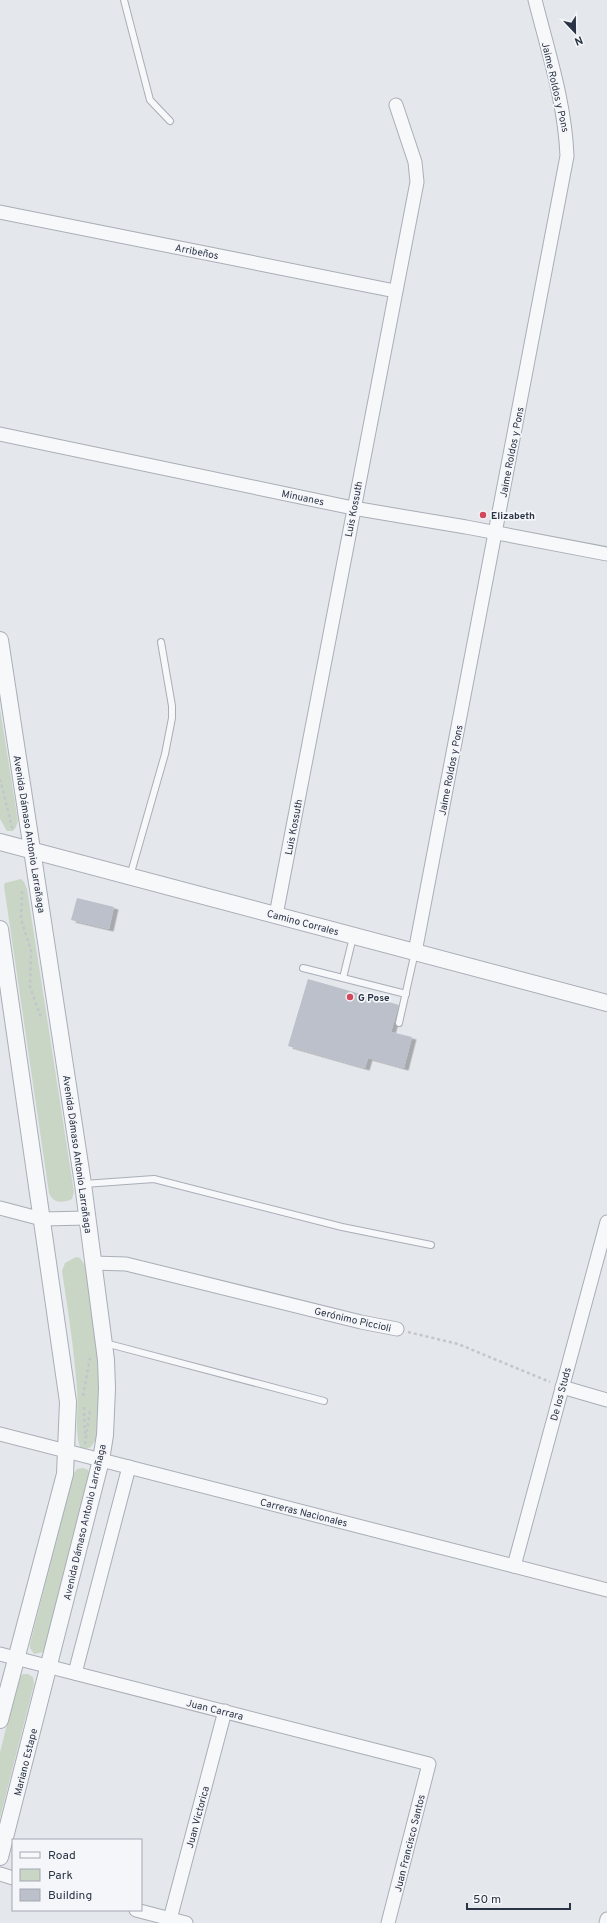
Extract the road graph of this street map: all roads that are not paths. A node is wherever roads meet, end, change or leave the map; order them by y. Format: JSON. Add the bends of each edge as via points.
{"nodes":[{"id":1,"x":124,"y":0,"type":"edge"},
{"id":2,"x":535,"y":0,"type":"edge"},
{"id":3,"x":396,"y":105,"type":"dead end"},
{"id":4,"x":170,"y":121,"type":"dead end"},
{"id":5,"x":0,"y":212,"type":"edge"},
{"id":6,"x":395,"y":291,"type":"junction"},
{"id":7,"x":0,"y":434,"type":"edge"},
{"id":8,"x":353,"y":508,"type":"junction"},
{"id":9,"x":495,"y":532,"type":"junction"},
{"id":10,"x":607,"y":554,"type":"edge"},
{"id":11,"x":0,"y":640,"type":"edge"},
{"id":12,"x":160,"y":642,"type":"dead end"},
{"id":13,"x":0,"y":842,"type":"edge"},
{"id":14,"x":32,"y":850,"type":"junction"},
{"id":15,"x":130,"y":876,"type":"junction"},
{"id":16,"x":276,"y":915,"type":"junction"},
{"id":17,"x":0,"y":929,"type":"edge"},
{"id":18,"x":353,"y":936,"type":"junction"},
{"id":19,"x":415,"y":952,"type":"junction"},
{"id":20,"x":303,"y":968,"type":"dead end"},
{"id":21,"x":343,"y":978,"type":"junction"},
{"id":22,"x":406,"y":994,"type":"junction"},
{"id":23,"x":607,"y":1003,"type":"edge"},
{"id":24,"x":399,"y":1023,"type":"dead end"},
{"id":25,"x":83,"y":1184,"type":"junction"},
{"id":26,"x":0,"y":1208,"type":"edge"},
{"id":27,"x":88,"y":1218,"type":"junction"},
{"id":28,"x":42,"y":1219,"type":"junction"},
{"id":29,"x":607,"y":1222,"type":"edge"},
{"id":30,"x":431,"y":1245,"type":"dead end"},
{"id":31,"x":94,"y":1262,"type":"junction"},
{"id":32,"x":398,"y":1329,"type":"road end"},
{"id":33,"x":103,"y":1342,"type":"junction"},
{"id":34,"x":562,"y":1387,"type":"junction"},
{"id":35,"x":607,"y":1400,"type":"edge"},
{"id":36,"x":324,"y":1401,"type":"dead end"},
{"id":37,"x":0,"y":1434,"type":"edge"},
{"id":38,"x":67,"y":1451,"type":"junction"},
{"id":39,"x":101,"y":1460,"type":"junction"},
{"id":40,"x":129,"y":1467,"type":"junction"},
{"id":41,"x":514,"y":1566,"type":"junction"},
{"id":42,"x":607,"y":1590,"type":"edge"},
{"id":43,"x":0,"y":1654,"type":"edge"},
{"id":44,"x":16,"y":1658,"type":"junction"},
{"id":45,"x":49,"y":1666,"type":"junction"},
{"id":46,"x":75,"y":1673,"type":"junction"},
{"id":47,"x":225,"y":1711,"type":"junction"},
{"id":48,"x":0,"y":1720,"type":"edge"},
{"id":49,"x":429,"y":1764,"type":"joint"},
{"id":50,"x":0,"y":1857,"type":"edge"},
{"id":51,"x":0,"y":1874,"type":"edge"},
{"id":52,"x":12,"y":1878,"type":"edge"},
{"id":53,"x":139,"y":1911,"type":"edge"},
{"id":54,"x":607,"y":1919,"type":"edge"},
{"id":55,"x":170,"y":1921,"type":"edge"},
{"id":56,"x":186,"y":1923,"type":"edge"},
{"id":57,"x":388,"y":1923,"type":"edge"},
{"id":58,"x":606,"y":1923,"type":"edge"}],
"edges":[{"from":1,"to":4,"type":"lane","via":[[150,100]]},
{"from":2,"to":9,"type":"street","name":"Jaime Roldos y Pons","via":[[563,109],[568,156]]},
{"from":3,"to":6,"type":"street","name":"Luis Kossuth","via":[[416,162],[417,182]]},
{"from":5,"to":6,"type":"street","name":"Arribeños"},
{"from":6,"to":8,"type":"street","name":"Luis Kossuth"},
{"from":7,"to":8,"type":"street","name":"Minuanes"},
{"from":8,"to":9,"type":"street","name":"Minuanes"},
{"from":8,"to":16,"type":"street","name":"Luis Kossuth"},
{"from":9,"to":10,"type":"street","name":"Minuanes"},
{"from":9,"to":19,"type":"street","name":"Jaime Roldos y Pons"},
{"from":11,"to":14,"type":"street","name":"Avenida Dámaso Antonio Larrañaga"},
{"from":12,"to":15,"type":"lane","via":[[172,718],[165,754]]},
{"from":13,"to":14,"type":"street","name":"Camino Corrales"},
{"from":14,"to":15,"type":"street","name":"Camino Corrales"},
{"from":14,"to":25,"type":"street","name":"Avenida Dámaso Antonio Larrañaga"},
{"from":15,"to":16,"type":"street","name":"Camino Corrales"},
{"from":16,"to":18,"type":"street","name":"Camino Corrales"},
{"from":17,"to":28,"type":"street"},
{"from":18,"to":19,"type":"street","name":"Camino Corrales"},
{"from":18,"to":21,"type":"lane"},
{"from":19,"to":22,"type":"lane"},
{"from":19,"to":23,"type":"street","name":"Camino Corrales"},
{"from":20,"to":21,"type":"lane"},
{"from":21,"to":22,"type":"lane"},
{"from":22,"to":24,"type":"lane"},
{"from":25,"to":27,"type":"street","name":"Avenida Dámaso Antonio Larrañaga"},
{"from":25,"to":30,"type":"lane","via":[[154,1179],[342,1227]]},
{"from":26,"to":28,"type":"street"},
{"from":27,"to":28,"type":"street"},
{"from":27,"to":31,"type":"street","name":"Avenida Dámaso Antonio Larrañaga"},
{"from":28,"to":38,"type":"street","via":[[68,1402]]},
{"from":29,"to":34,"type":"street","name":"De los Studs"},
{"from":31,"to":32,"type":"street","name":"Gerónimo Piccioli","via":[[126,1264]]},
{"from":31,"to":33,"type":"street","name":"Avenida Dámaso Antonio Larrañaga"},
{"from":33,"to":36,"type":"lane"},
{"from":33,"to":39,"type":"street","name":"Avenida Dámaso Antonio Larrañaga","via":[[107,1388]]},
{"from":34,"to":35,"type":"street"},
{"from":34,"to":41,"type":"street","name":"De los Studs"},
{"from":37,"to":38,"type":"street","name":"Carreras Nacionales"},
{"from":38,"to":39,"type":"street","name":"Carreras Nacionales"},
{"from":38,"to":44,"type":"street","via":[[64,1474]]},
{"from":39,"to":40,"type":"street","name":"Carreras Nacionales"},
{"from":39,"to":45,"type":"street","name":"Avenida Dámaso Antonio Larrañaga"},
{"from":40,"to":41,"type":"street","name":"Carreras Nacionales"},
{"from":40,"to":46,"type":"street"},
{"from":41,"to":42,"type":"street","name":"Carreras Nacionales"},
{"from":43,"to":44,"type":"street","name":"Juan Carrara"},
{"from":44,"to":45,"type":"street","name":"Juan Carrara"},
{"from":44,"to":48,"type":"street"},
{"from":45,"to":46,"type":"street","name":"Juan Carrara"},
{"from":45,"to":50,"type":"street","name":"Mariano Estape"},
{"from":46,"to":47,"type":"street","name":"Juan Carrara"},
{"from":47,"to":49,"type":"street","name":"Juan Carrara"},
{"from":47,"to":55,"type":"street","name":"Juan Victorica"},
{"from":49,"to":57,"type":"street","name":"Juan Francisco Santos"},
{"from":51,"to":52,"type":"street"},
{"from":53,"to":55,"type":"street"},
{"from":54,"to":58,"type":"street"},
{"from":55,"to":56,"type":"street"}]}
